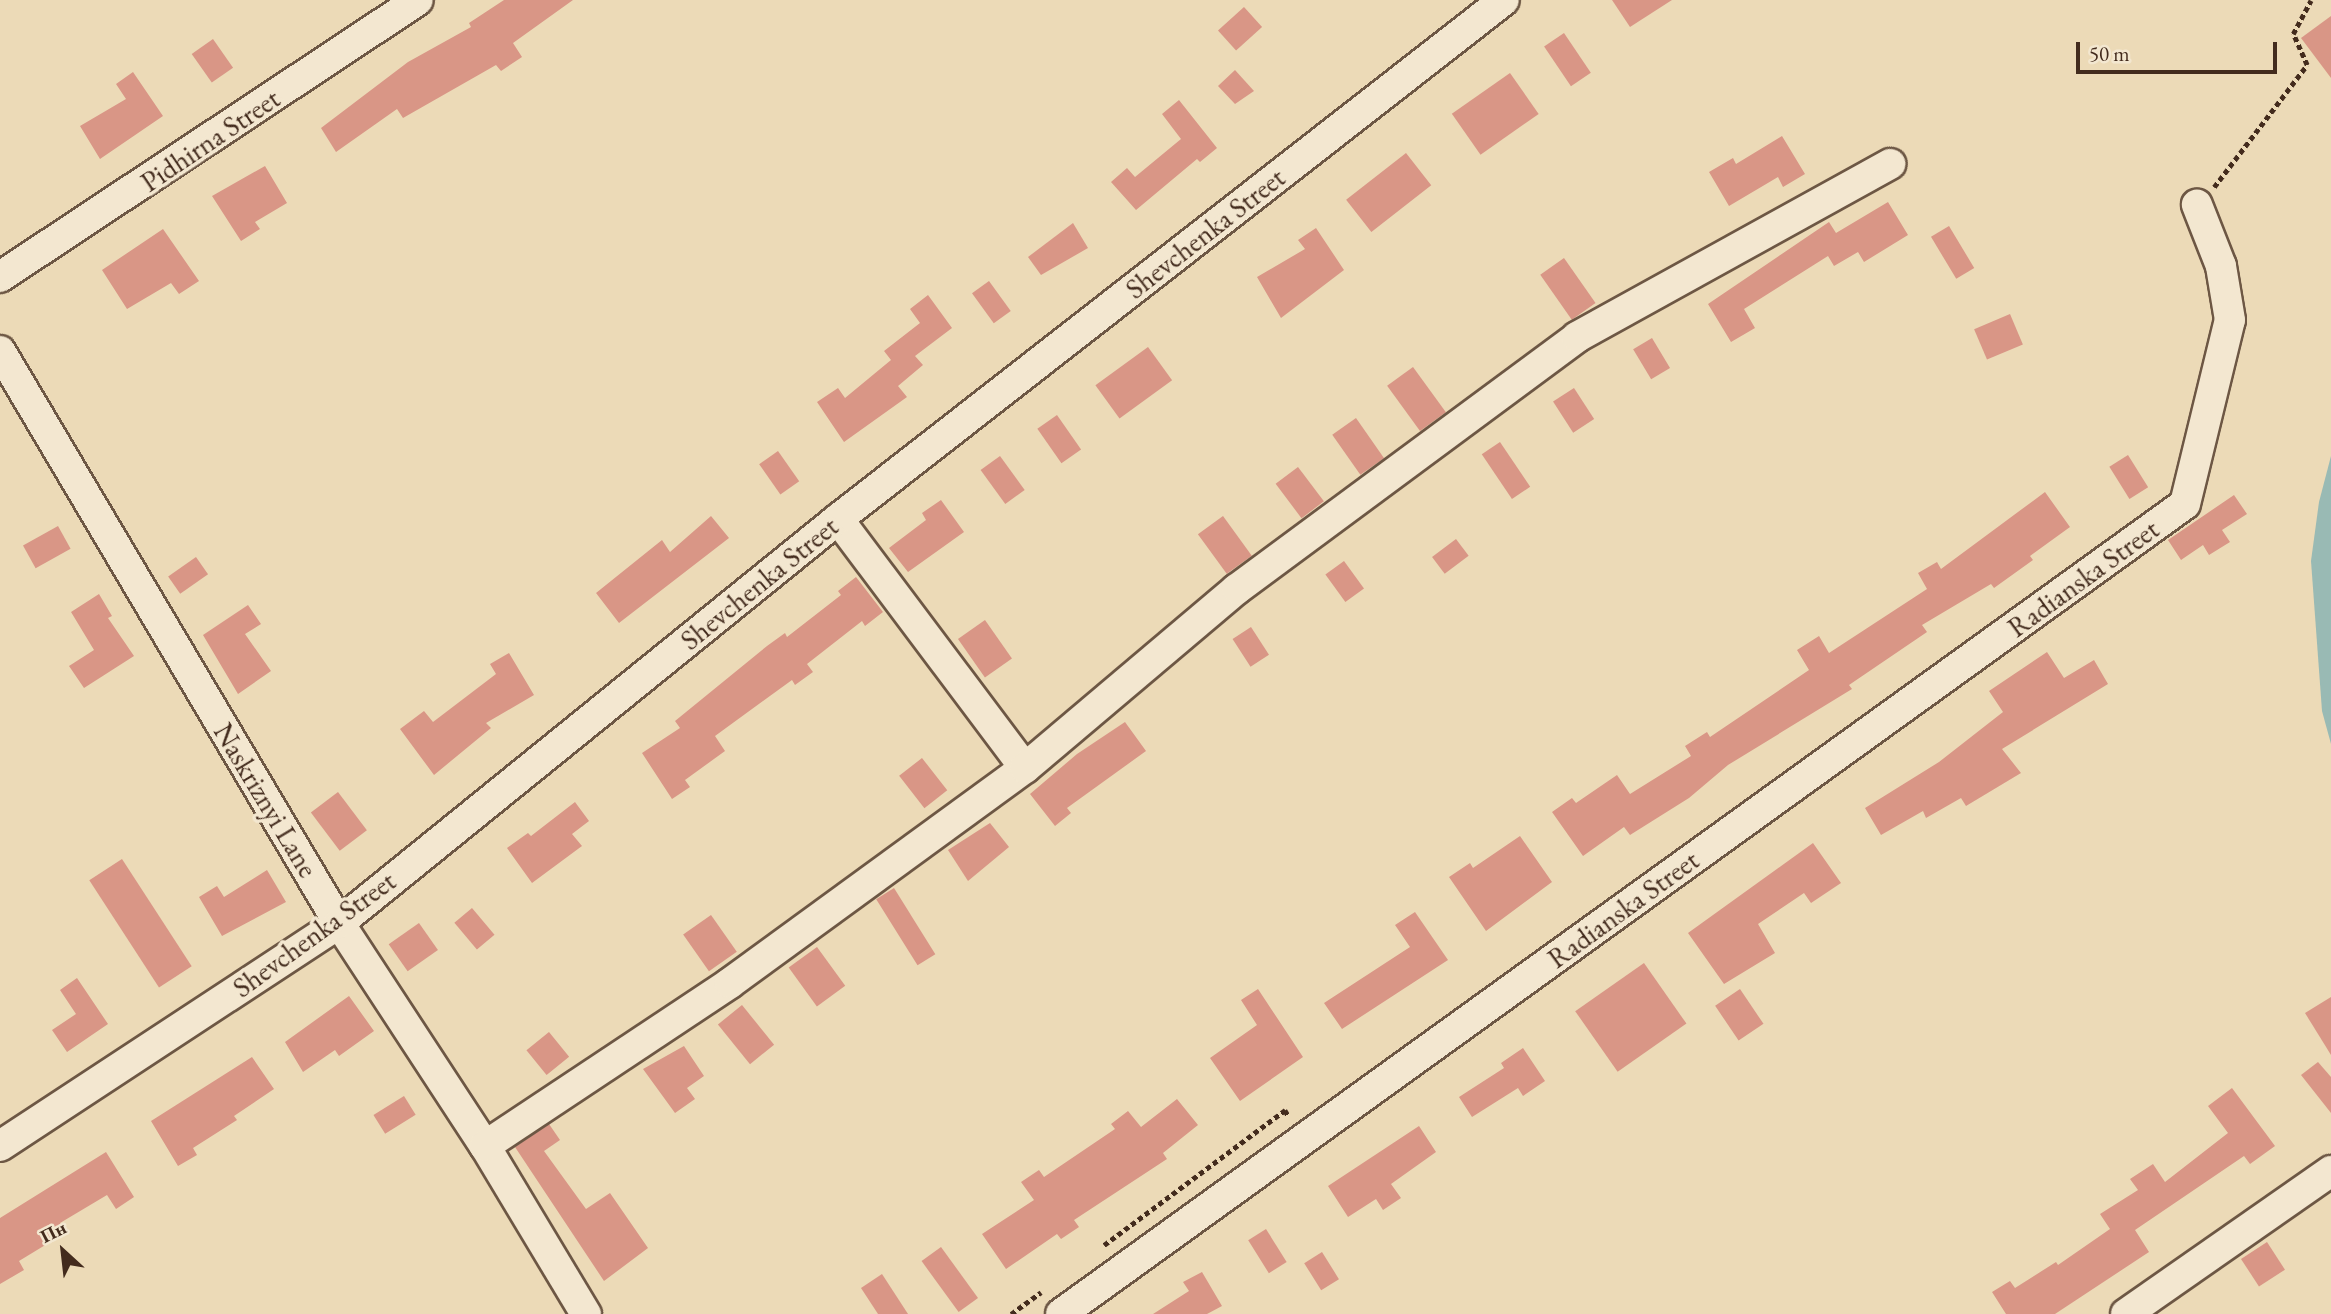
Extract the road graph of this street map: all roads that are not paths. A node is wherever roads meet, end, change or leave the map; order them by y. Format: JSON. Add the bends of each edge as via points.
{"nodes":[{"id":1,"x":418,"y":0,"type":"edge"},
{"id":2,"x":1504,"y":0,"type":"edge"},
{"id":3,"x":1889,"y":164,"type":"dead end"},
{"id":4,"x":2197,"y":205,"type":"dead end"},
{"id":5,"x":0,"y":277,"type":"edge"},
{"id":6,"x":0,"y":351,"type":"edge"},
{"id":7,"x":838,"y":519,"type":"junction"},
{"id":8,"x":1025,"y":768,"type":"junction"},
{"id":9,"x":339,"y":923,"type":"junction"},
{"id":10,"x":0,"y":1146,"type":"edge"},
{"id":11,"x":485,"y":1146,"type":"junction"},
{"id":12,"x":2331,"y":1171,"type":"edge"},
{"id":13,"x":586,"y":1314,"type":"edge"},
{"id":14,"x":1061,"y":1314,"type":"edge"},
{"id":15,"x":2126,"y":1314,"type":"edge"}],
"edges":[{"from":1,"to":5,"type":"street","name":"Pidhirna Street"},
{"from":2,"to":7,"type":"street","name":"Shevchenka Street"},
{"from":3,"to":8,"type":"street","via":[[1577,337],[1237,589]]},
{"from":4,"to":14,"type":"street","name":"Radianska Street","via":[[2221,265],[2230,320],[2185,504]]},
{"from":6,"to":9,"type":"street","name":"Naskriznyi Lane"},
{"from":7,"to":8,"type":"street"},
{"from":7,"to":9,"type":"street","name":"Shevchenka Street"},
{"from":8,"to":11,"type":"street","via":[[730,983]]},
{"from":9,"to":10,"type":"street","name":"Shevchenka Street"},
{"from":9,"to":11,"type":"street","name":"Naskriznyi Lane"},
{"from":11,"to":13,"type":"street","name":"Naskriznyi Lane"},
{"from":12,"to":15,"type":"street"}]}
